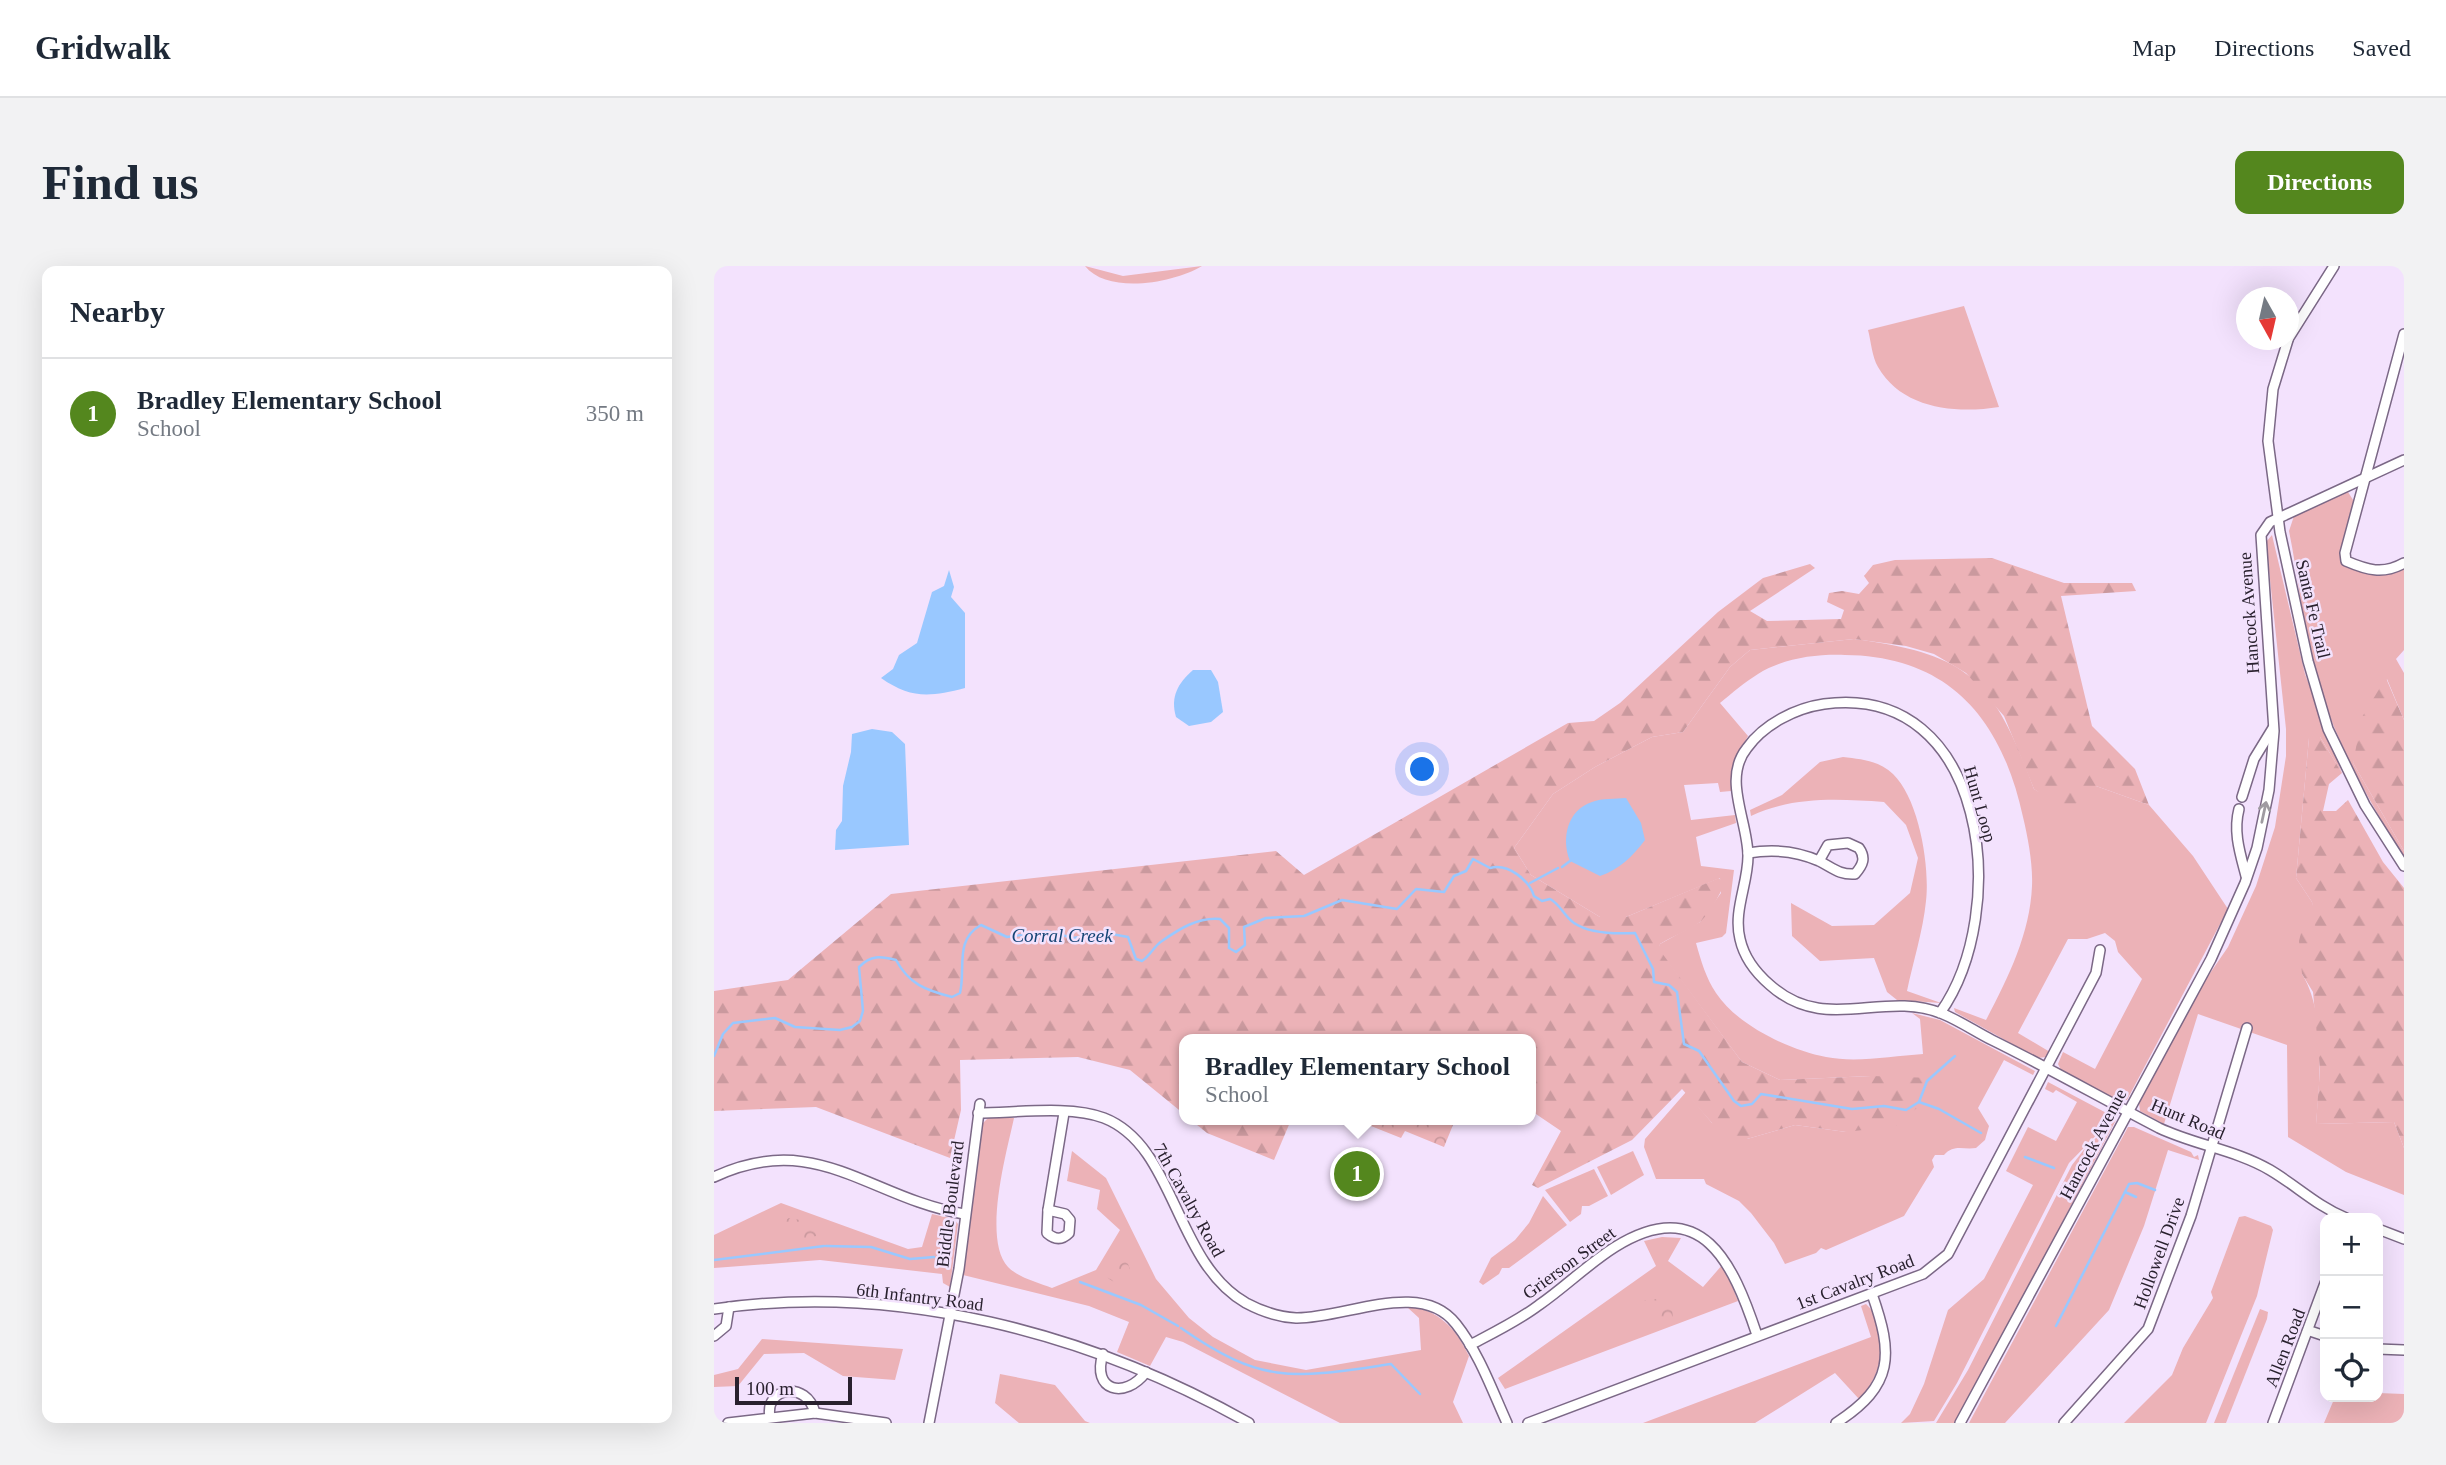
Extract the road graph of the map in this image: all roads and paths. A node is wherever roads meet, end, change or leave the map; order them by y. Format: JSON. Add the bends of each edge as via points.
{"nodes":[{"id":1,"x":2334,"y":266,"type":"edge"},
{"id":2,"x":2299,"y":322,"type":"edge"},
{"id":3,"x":2404,"y":334,"type":"edge"},
{"id":4,"x":2285,"y":350,"type":"edge"},
{"id":5,"x":2404,"y":460,"type":"edge"},
{"id":6,"x":2363,"y":479,"type":"junction"},
{"id":7,"x":2277,"y":519,"type":"junction"},
{"id":8,"x":2404,"y":563,"type":"edge"},
{"id":9,"x":2273,"y":727,"type":"junction"},
{"id":10,"x":2242,"y":797,"type":"dead end"},
{"id":11,"x":2239,"y":810,"type":"dead end"},
{"id":12,"x":1748,"y":853,"type":"junction"},
{"id":13,"x":1819,"y":861,"type":"junction"},
{"id":14,"x":2404,"y":866,"type":"edge"},
{"id":15,"x":2247,"y":877,"type":"junction"},
{"id":16,"x":2100,"y":950,"type":"dead end"},
{"id":17,"x":1940,"y":1013,"type":"junction"},
{"id":18,"x":2247,"y":1028,"type":"dead end"},
{"id":19,"x":2047,"y":1068,"type":"junction"},
{"id":20,"x":979,"y":1109,"type":"joint"},
{"id":21,"x":2129,"y":1111,"type":"junction"},
{"id":22,"x":1064,"y":1113,"type":"junction"},
{"id":23,"x":2211,"y":1148,"type":"junction"},
{"id":24,"x":714,"y":1177,"type":"edge"},
{"id":25,"x":1048,"y":1210,"type":"dead end"},
{"id":26,"x":2334,"y":1213,"type":"edge"},
{"id":27,"x":964,"y":1214,"type":"junction"},
{"id":28,"x":2383,"y":1232,"type":"edge"},
{"id":29,"x":2404,"y":1239,"type":"edge"},
{"id":30,"x":1872,"y":1294,"type":"junction"},
{"id":31,"x":2320,"y":1299,"type":"edge"},
{"id":32,"x":729,"y":1307,"type":"junction"},
{"id":33,"x":714,"y":1309,"type":"edge"},
{"id":34,"x":948,"y":1315,"type":"junction"},
{"id":35,"x":2310,"y":1331,"type":"junction"},
{"id":36,"x":2320,"y":1334,"type":"edge"},
{"id":37,"x":1757,"y":1335,"type":"junction"},
{"id":38,"x":714,"y":1336,"type":"edge"},
{"id":39,"x":1470,"y":1345,"type":"junction"},
{"id":40,"x":2383,"y":1349,"type":"edge"},
{"id":41,"x":2404,"y":1350,"type":"edge"},
{"id":42,"x":1103,"y":1354,"type":"junction"},
{"id":43,"x":1146,"y":1372,"type":"junction"},
{"id":44,"x":816,"y":1413,"type":"junction"},
{"id":45,"x":770,"y":1417,"type":"junction"},
{"id":46,"x":728,"y":1423,"type":"edge"},
{"id":47,"x":886,"y":1423,"type":"edge"},
{"id":48,"x":929,"y":1423,"type":"edge"},
{"id":49,"x":1249,"y":1423,"type":"edge"},
{"id":50,"x":1507,"y":1423,"type":"edge"},
{"id":51,"x":1528,"y":1423,"type":"edge"},
{"id":52,"x":1836,"y":1423,"type":"edge"},
{"id":53,"x":1960,"y":1423,"type":"edge"},
{"id":54,"x":2064,"y":1423,"type":"edge"},
{"id":55,"x":2273,"y":1423,"type":"edge"}],
"edges":[{"from":1,"to":2,"type":"street","name":"Santa Fe Trail"},
{"from":3,"to":6,"type":"street"},
{"from":4,"to":7,"type":"street","name":"Santa Fe Trail","via":[[2273,389],[2268,441]]},
{"from":5,"to":6,"type":"street"},
{"from":6,"to":7,"type":"street"},
{"from":6,"to":8,"type":"street","via":[[2346,561],[2383,571]]},
{"from":7,"to":9,"type":"street","name":"Hancock Avenue","via":[[2264,528],[2260,543]]},
{"from":7,"to":14,"type":"street","name":"Santa Fe Trail","via":[[2308,661],[2327,724],[2365,805]]},
{"from":9,"to":10,"type":"street","via":[[2254,759]]},
{"from":15,"to":9,"type":"street","name":"Hancock Avenue","one_way":true,"via":[[2269,790]]},
{"from":11,"to":15,"type":"street","via":[[2235,822]]},
{"from":12,"to":13,"type":"street","via":[[1792,853]]},
{"from":12,"to":17,"type":"street","name":"Hunt Loop","via":[[1739,909],[1740,940],[1754,968],[1770,985],[1788,999],[1822,1011],[1898,1005]]},
{"from":12,"to":17,"type":"street","name":"Hunt Loop","via":[[1736,783],[1738,767],[1745,750],[1772,725],[1814,706],[1842,702],[1882,707],[1924,730],[1950,759],[1960,779],[1979,867],[1969,952]]},
{"from":13,"to":13,"type":"street","via":[[1835,842],[1859,848],[1863,855],[1855,874],[1843,875]]},
{"from":15,"to":21,"type":"street","name":"Hancock Avenue","via":[[2211,959]]},
{"from":16,"to":19,"type":"street","name":"1st Cavalry Road","via":[[2096,973]]},
{"from":17,"to":19,"type":"street","name":"Hunt Road"},
{"from":18,"to":23,"type":"street","name":"Hollowell Drive"},
{"from":19,"to":21,"type":"street","name":"Hunt Road"},
{"from":19,"to":30,"type":"street","name":"1st Cavalry Road","via":[[1948,1254],[1923,1274]]},
{"from":20,"to":22,"type":"street","name":"7th Cavalry Road"},
{"from":20,"to":27,"type":"street","name":"Biddle Boulevard"},
{"from":21,"to":23,"type":"street","name":"Hunt Road"},
{"from":21,"to":53,"type":"street","name":"Hancock Avenue"},
{"from":22,"to":25,"type":"street"},
{"from":22,"to":39,"type":"street","name":"7th Cavalry Road","via":[[1104,1118],[1127,1131],[1146,1150],[1202,1262],[1215,1278],[1258,1310],[1294,1318],[1423,1302],[1437,1306],[1455,1322]]},
{"from":23,"to":26,"type":"street","name":"Hunt Road","via":[[2263,1167]]},
{"from":23,"to":54,"type":"street","name":"Hollowell Drive","via":[[2148,1329]]},
{"from":24,"to":27,"type":"street","via":[[744,1165],[795,1159],[822,1163],[926,1206]]},
{"from":27,"to":34,"type":"street","name":"Biddle Boulevard","via":[[959,1269]]},
{"from":28,"to":29,"type":"street"},
{"from":30,"to":37,"type":"street","name":"1st Cavalry Road"},
{"from":30,"to":52,"type":"street","via":[[1888,1347],[1885,1368],[1873,1391]]},
{"from":31,"to":35,"type":"street","name":"Allen Road"},
{"from":32,"to":33,"type":"street","name":"6th Infantry Road"},
{"from":32,"to":34,"type":"street","name":"6th Infantry Road","via":[[817,1302]]},
{"from":32,"to":38,"type":"street","via":[[726,1326]]},
{"from":34,"to":42,"type":"street","name":"6th Infantry Road","via":[[1043,1334]]},
{"from":34,"to":48,"type":"street","name":"Biddle Boulevard"},
{"from":35,"to":36,"type":"street"},
{"from":35,"to":55,"type":"street","name":"Allen Road"},
{"from":37,"to":39,"type":"street","name":"Grierson Street","via":[[1732,1270],[1718,1249],[1697,1233],[1663,1227],[1614,1247],[1528,1313]]},
{"from":37,"to":51,"type":"street","name":"1st Cavalry Road"},
{"from":39,"to":50,"type":"street","name":"7th Cavalry Road"},
{"from":40,"to":41,"type":"street"},
{"from":42,"to":43,"type":"street","name":"6th Infantry Road"},
{"from":42,"to":43,"type":"street","via":[[1100,1374],[1113,1388],[1131,1387]]},
{"from":43,"to":49,"type":"street","name":"6th Infantry Road"},
{"from":44,"to":45,"type":"street"},
{"from":44,"to":45,"type":"street","via":[[807,1395],[786,1392],[770,1403]]},
{"from":44,"to":47,"type":"street"},
{"from":45,"to":46,"type":"street"}]}
